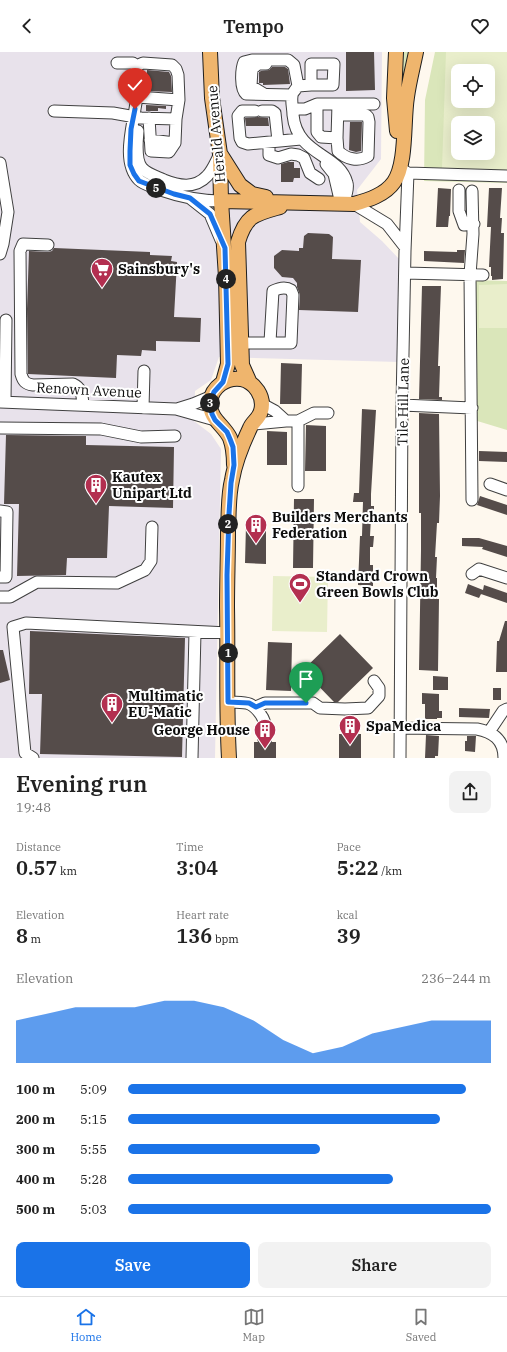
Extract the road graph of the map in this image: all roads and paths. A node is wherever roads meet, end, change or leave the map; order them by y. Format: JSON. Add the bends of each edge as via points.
{"nodes":[{"id":1,"x":201,"y":52,"type":"edge"},
{"id":2,"x":210,"y":52,"type":"edge"},
{"id":3,"x":396,"y":52,"type":"edge"},
{"id":4,"x":416,"y":52,"type":"edge"},
{"id":5,"x":117,"y":63,"type":"dead end"},
{"id":6,"x":136,"y":66,"type":"junction"},
{"id":7,"x":311,"y":85,"type":"dead end"},
{"id":8,"x":295,"y":90,"type":"junction"},
{"id":9,"x":137,"y":97,"type":"junction"},
{"id":10,"x":212,"y":98,"type":"junction"},
{"id":11,"x":179,"y":100,"type":"junction"},
{"id":12,"x":317,"y":104,"type":"junction"},
{"id":13,"x":374,"y":104,"type":"dead end"},
{"id":14,"x":293,"y":108,"type":"junction"},
{"id":15,"x":338,"y":109,"type":"junction"},
{"id":16,"x":54,"y":111,"type":"dead end"},
{"id":17,"x":133,"y":118,"type":"junction"},
{"id":18,"x":149,"y":118,"type":"junction"},
{"id":19,"x":176,"y":119,"type":"junction"},
{"id":20,"x":301,"y":138,"type":"junction"},
{"id":21,"x":337,"y":138,"type":"junction"},
{"id":22,"x":273,"y":142,"type":"junction"},
{"id":23,"x":220,"y":154,"type":"junction"},
{"id":24,"x":0,"y":163,"type":"edge"},
{"id":25,"x":405,"y":171,"type":"junction"},
{"id":26,"x":507,"y":176,"type":"edge"},
{"id":27,"x":320,"y":179,"type":"dead end"},
{"id":28,"x":459,"y":190,"type":"dead end"},
{"id":29,"x":472,"y":191,"type":"dead end"},
{"id":30,"x":190,"y":198,"type":"junction"},
{"id":31,"x":221,"y":201,"type":"junction"},
{"id":32,"x":292,"y":203,"type":"junction"},
{"id":33,"x":346,"y":204,"type":"junction"},
{"id":34,"x":469,"y":224,"type":"junction"},
{"id":35,"x":48,"y":245,"type":"dead end"},
{"id":36,"x":405,"y":247,"type":"junction"},
{"id":37,"x":225,"y":248,"type":"junction"},
{"id":38,"x":0,"y":254,"type":"edge"},
{"id":39,"x":405,"y":273,"type":"junction"},
{"id":40,"x":470,"y":275,"type":"junction"},
{"id":41,"x":482,"y":275,"type":"dead end"},
{"id":42,"x":6,"y":320,"type":"dead end"},
{"id":43,"x":270,"y":342,"type":"junction"},
{"id":44,"x":241,"y":343,"type":"junction"},
{"id":45,"x":3,"y":358,"type":"edge"},
{"id":46,"x":144,"y":371,"type":"dead end"},
{"id":47,"x":3,"y":373,"type":"edge"},
{"id":48,"x":223,"y":382,"type":"junction"},
{"id":49,"x":250,"y":383,"type":"junction"},
{"id":50,"x":212,"y":396,"type":"junction"},
{"id":51,"x":3,"y":402,"type":"edge"},
{"id":52,"x":83,"y":404,"type":"junction"},
{"id":53,"x":262,"y":404,"type":"junction"},
{"id":54,"x":402,"y":405,"type":"junction"},
{"id":55,"x":143,"y":408,"type":"junction"},
{"id":56,"x":472,"y":408,"type":"junction"},
{"id":57,"x":176,"y":409,"type":"junction"},
{"id":58,"x":328,"y":413,"type":"dead end"},
{"id":59,"x":286,"y":420,"type":"junction"},
{"id":60,"x":298,"y":421,"type":"junction"},
{"id":61,"x":218,"y":423,"type":"junction"},
{"id":62,"x":252,"y":425,"type":"junction"},
{"id":63,"x":0,"y":428,"type":"edge"},
{"id":64,"x":175,"y":436,"type":"dead end"},
{"id":65,"x":234,"y":465,"type":"junction"},
{"id":66,"x":490,"y":484,"type":"dead end"},
{"id":67,"x":298,"y":486,"type":"dead end"},
{"id":68,"x":507,"y":490,"type":"edge"},
{"id":69,"x":472,"y":500,"type":"dead end"},
{"id":70,"x":0,"y":511,"type":"edge"},
{"id":71,"x":152,"y":527,"type":"dead end"},
{"id":72,"x":476,"y":568,"type":"dead end"},
{"id":73,"x":0,"y":577,"type":"edge"},
{"id":74,"x":507,"y":578,"type":"edge"},
{"id":75,"x":0,"y":597,"type":"edge"},
{"id":76,"x":195,"y":632,"type":"junction"},
{"id":77,"x":228,"y":633,"type":"junction"},
{"id":78,"x":374,"y":681,"type":"dead end"},
{"id":79,"x":228,"y":702,"type":"junction"},
{"id":80,"x":256,"y":707,"type":"junction"},
{"id":81,"x":507,"y":709,"type":"edge"},
{"id":82,"x":266,"y":727,"type":"dead end"},
{"id":83,"x":399,"y":728,"type":"junction"},
{"id":84,"x":489,"y":732,"type":"junction"},
{"id":85,"x":33,"y":758,"type":"edge"},
{"id":86,"x":192,"y":758,"type":"edge"},
{"id":87,"x":229,"y":758,"type":"edge"},
{"id":88,"x":400,"y":758,"type":"edge"},
{"id":89,"x":504,"y":758,"type":"edge"}],
"edges":[{"from":1,"to":10,"type":"main road"},
{"from":2,"to":10,"type":"main road","name":"Herald Avenue"},
{"from":3,"to":25,"type":"main road","via":[[394,98]]},
{"from":4,"to":25,"type":"main road","name":"Tile Hill Lane","via":[[407,97]]},
{"from":5,"to":6,"type":"street","via":[[133,63]]},
{"from":6,"to":9,"type":"street"},
{"from":6,"to":11,"type":"street","via":[[143,63],[172,65],[178,75]]},
{"from":7,"to":8,"type":"street"},
{"from":8,"to":8,"type":"street","via":[[294,65],[288,60],[252,60],[242,65],[242,89],[250,95]]},
{"from":8,"to":14,"type":"street"},
{"from":9,"to":11,"type":"street"},
{"from":9,"to":17,"type":"street"},
{"from":10,"to":23,"type":"main road","name":"Herald Avenue"},
{"from":11,"to":19,"type":"street"},
{"from":12,"to":14,"type":"street","via":[[305,109]]},
{"from":12,"to":15,"type":"street"},
{"from":12,"to":21,"type":"street","via":[[318,136]]},
{"from":13,"to":15,"type":"street"},
{"from":14,"to":20,"type":"street"},
{"from":15,"to":21,"type":"street"},
{"from":15,"to":21,"type":"street","via":[[368,117],[368,156],[357,159],[344,158],[338,152]]},
{"from":16,"to":17,"type":"street","via":[[113,114]]},
{"from":17,"to":18,"type":"street"},
{"from":17,"to":23,"type":"street","via":[[138,130],[140,163],[143,169],[157,177],[177,185],[188,186],[208,175]]},
{"from":17,"to":30,"type":"street","via":[[130,165],[134,174],[139,181]]},
{"from":18,"to":19,"type":"street"},
{"from":18,"to":19,"type":"street","via":[[151,150],[169,152],[175,142]]},
{"from":20,"to":22,"type":"street"},
{"from":20,"to":33,"type":"street","via":[[337,167],[345,177],[348,187]]},
{"from":22,"to":22,"type":"street","via":[[275,113],[242,112],[238,116],[240,141],[248,144]]},
{"from":22,"to":27,"type":"street","via":[[269,155],[278,158],[291,154],[298,155],[304,158],[310,173]]},
{"from":23,"to":31,"type":"main road","name":"Herald Avenue"},
{"from":23,"to":32,"type":"main road","via":[[240,185],[252,194]]},
{"from":24,"to":38,"type":"street","via":[[8,212]]},
{"from":25,"to":26,"type":"street"},
{"from":25,"to":33,"type":"main road","via":[[394,183],[373,198]]},
{"from":25,"to":36,"type":"street","name":"Tile Hill Lane"},
{"from":28,"to":34,"type":"street","via":[[459,211]]},
{"from":29,"to":34,"type":"street","via":[[474,210]]},
{"from":30,"to":31,"type":"street"},
{"from":30,"to":37,"type":"street","via":[[210,214]]},
{"from":31,"to":32,"type":"main road"},
{"from":31,"to":37,"type":"main road","name":"Herald Avenue"},
{"from":32,"to":33,"type":"main road"},
{"from":32,"to":44,"type":"main road","via":[[256,214],[242,227],[238,242]]},
{"from":33,"to":36,"type":"street","via":[[388,224]]},
{"from":34,"to":40,"type":"street"},
{"from":35,"to":52,"type":"street","via":[[23,244],[20,251],[23,380],[33,385],[73,384],[82,392]]},
{"from":36,"to":39,"type":"street","name":"Tile Hill Lane"},
{"from":37,"to":48,"type":"main road","name":"Herald Avenue","via":[[228,364]]},
{"from":39,"to":40,"type":"street"},
{"from":39,"to":54,"type":"street","name":"Tile Hill Lane"},
{"from":40,"to":41,"type":"street"},
{"from":40,"to":56,"type":"street"},
{"from":42,"to":45,"type":"street"},
{"from":43,"to":43,"type":"street","via":[[273,292],[278,288],[288,288],[292,290],[293,295],[291,343]]},
{"from":43,"to":44,"type":"street"},
{"from":44,"to":49,"type":"main road","via":[[242,365]]},
{"from":45,"to":47,"type":"street"},
{"from":46,"to":55,"type":"street"},
{"from":47,"to":51,"type":"street"},
{"from":48,"to":49,"type":"main road","via":[[239,379]]},
{"from":48,"to":50,"type":"main road","name":"Herald Avenue"},
{"from":49,"to":53,"type":"main road","via":[[256,388]]},
{"from":50,"to":57,"type":"street","name":"Renown Avenue"},
{"from":50,"to":61,"type":"main road","via":[[210,408]]},
{"from":51,"to":52,"type":"street","name":"Renown Avenue"},
{"from":52,"to":55,"type":"street","name":"Renown Avenue"},
{"from":53,"to":59,"type":"street"},
{"from":53,"to":62,"type":"main road","via":[[258,418]]},
{"from":54,"to":56,"type":"street"},
{"from":54,"to":83,"type":"street","name":"Tile Hill Lane"},
{"from":55,"to":57,"type":"street","name":"Renown Avenue"},
{"from":56,"to":69,"type":"street"},
{"from":57,"to":61,"type":"street","name":"Renown Avenue"},
{"from":58,"to":60,"type":"street","via":[[314,413]]},
{"from":59,"to":60,"type":"street"},
{"from":59,"to":62,"type":"street"},
{"from":60,"to":67,"type":"street"},
{"from":61,"to":62,"type":"main road","via":[[236,431]]},
{"from":61,"to":65,"type":"main road","via":[[227,432],[233,447]]},
{"from":62,"to":65,"type":"main road"},
{"from":63,"to":64,"type":"street","via":[[101,429],[141,436]]},
{"from":65,"to":77,"type":"main road","via":[[229,514]]},
{"from":66,"to":68,"type":"street"},
{"from":70,"to":73,"type":"street","via":[[7,512],[6,577]]},
{"from":71,"to":75,"type":"street","via":[[151,561],[145,570],[117,583],[37,582],[10,597]]},
{"from":72,"to":74,"type":"street"},
{"from":76,"to":77,"type":"street"},
{"from":76,"to":85,"type":"street","via":[[26,623],[14,627],[26,753]]},
{"from":76,"to":86,"type":"street"},
{"from":77,"to":79,"type":"main road"},
{"from":78,"to":80,"type":"street","via":[[379,688],[379,696],[368,708],[320,708],[313,703],[265,703]]},
{"from":79,"to":80,"type":"street","via":[[249,703]]},
{"from":79,"to":87,"type":"main road"},
{"from":80,"to":82,"type":"street"},
{"from":81,"to":84,"type":"street"},
{"from":83,"to":84,"type":"street","via":[[477,729]]},
{"from":83,"to":88,"type":"street","name":"Tile Hill Lane"},
{"from":84,"to":89,"type":"street","via":[[502,746]]}]}
